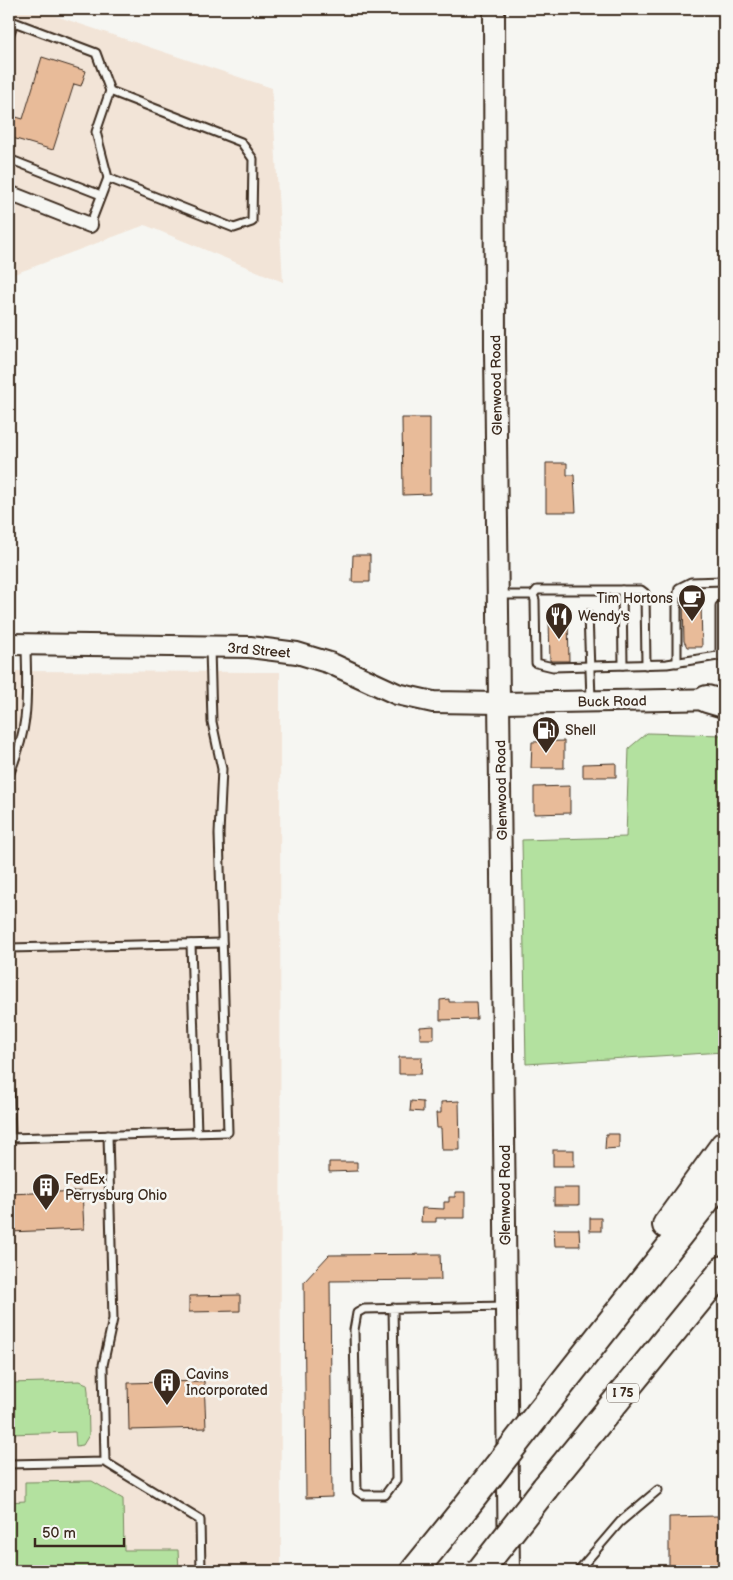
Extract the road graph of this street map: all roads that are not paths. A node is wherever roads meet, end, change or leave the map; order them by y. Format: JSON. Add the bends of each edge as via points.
{"nodes":[{"id":1,"x":494,"y":9,"type":"edge"},
{"id":2,"x":9,"y":36,"type":"edge"},
{"id":3,"x":110,"y":92,"type":"junction"},
{"id":4,"x":9,"y":159,"type":"edge"},
{"id":5,"x":108,"y":178,"type":"junction"},
{"id":6,"x":9,"y":193,"type":"edge"},
{"id":7,"x":101,"y":195,"type":"junction"},
{"id":8,"x":90,"y":225,"type":"joint"},
{"id":9,"x":724,"y":581,"type":"edge"},
{"id":10,"x":622,"y":590,"type":"junction"},
{"id":11,"x":498,"y":595,"type":"junction"},
{"id":12,"x":533,"y":595,"type":"junction"},
{"id":13,"x":724,"y":606,"type":"edge"},
{"id":14,"x":588,"y":614,"type":"dead end"},
{"id":15,"x":17,"y":644,"type":"edge"},
{"id":16,"x":210,"y":646,"type":"junction"},
{"id":17,"x":722,"y":655,"type":"edge"},
{"id":18,"x":677,"y":663,"type":"junction"},
{"id":19,"x":646,"y":664,"type":"junction"},
{"id":20,"x":623,"y":665,"type":"junction"},
{"id":21,"x":590,"y":666,"type":"junction"},
{"id":22,"x":718,"y":701,"type":"edge"},
{"id":23,"x":591,"y":702,"type":"junction"},
{"id":24,"x":500,"y":703,"type":"junction"},
{"id":25,"x":9,"y":775,"type":"edge"},
{"id":26,"x":222,"y":943,"type":"junction"},
{"id":27,"x":191,"y":944,"type":"junction"},
{"id":28,"x":9,"y":948,"type":"edge"},
{"id":29,"x":9,"y":1063,"type":"edge"},
{"id":30,"x":197,"y":1133,"type":"junction"},
{"id":31,"x":108,"y":1135,"type":"junction"},
{"id":32,"x":10,"y":1138,"type":"edge"},
{"id":33,"x":724,"y":1145,"type":"edge"},
{"id":34,"x":724,"y":1178,"type":"edge"},
{"id":35,"x":724,"y":1270,"type":"edge"},
{"id":36,"x":506,"y":1306,"type":"junction"},
{"id":37,"x":393,"y":1308,"type":"junction"},
{"id":38,"x":588,"y":1351,"type":"junction"},
{"id":39,"x":105,"y":1462,"type":"junction"},
{"id":40,"x":9,"y":1464,"type":"edge"},
{"id":41,"x":658,"y":1490,"type":"dead end"},
{"id":42,"x":201,"y":1571,"type":"edge"},
{"id":43,"x":414,"y":1571,"type":"edge"},
{"id":44,"x":480,"y":1571,"type":"edge"},
{"id":45,"x":509,"y":1571,"type":"edge"},
{"id":46,"x":578,"y":1571,"type":"edge"}],
"edges":[{"from":1,"to":11,"type":"street","name":"Glenwood Road"},
{"from":2,"to":3,"type":"lane","via":[[14,22],[96,53]]},
{"from":3,"to":5,"type":"lane","via":[[96,132]]},
{"from":3,"to":5,"type":"lane","via":[[241,142],[253,159],[252,222],[234,228]]},
{"from":4,"to":7,"type":"lane"},
{"from":5,"to":7,"type":"lane"},
{"from":6,"to":8,"type":"street"},
{"from":7,"to":8,"type":"lane"},
{"from":9,"to":18,"type":"lane","via":[[692,582],[679,588]]},
{"from":10,"to":12,"type":"lane","via":[[537,590]]},
{"from":10,"to":19,"type":"lane","via":[[641,590],[644,594]]},
{"from":10,"to":20,"type":"lane"},
{"from":11,"to":12,"type":"lane"},
{"from":11,"to":24,"type":"street","name":"Glenwood Road"},
{"from":12,"to":21,"type":"lane","via":[[536,663],[553,667]]},
{"from":13,"to":17,"type":"lane","via":[[720,606]]},
{"from":14,"to":21,"type":"lane"},
{"from":15,"to":16,"type":"street","name":"3rd Street"},
{"from":15,"to":25,"type":"lane","via":[[28,714]]},
{"from":16,"to":24,"type":"street","name":"3rd Street","via":[[297,653],[330,663],[379,688],[415,699],[461,704]]},
{"from":16,"to":26,"type":"lane","via":[[212,722],[222,769],[219,834]]},
{"from":17,"to":18,"type":"lane"},
{"from":18,"to":19,"type":"lane"},
{"from":19,"to":20,"type":"lane"},
{"from":20,"to":21,"type":"lane"},
{"from":21,"to":23,"type":"lane"},
{"from":22,"to":23,"type":"street","name":"Buck Road"},
{"from":23,"to":24,"type":"street","name":"Buck Road"},
{"from":24,"to":36,"type":"street","name":"Glenwood Road"},
{"from":26,"to":27,"type":"lane"},
{"from":26,"to":30,"type":"lane","via":[[228,1132]]},
{"from":27,"to":28,"type":"lane"},
{"from":27,"to":30,"type":"lane"},
{"from":29,"to":32,"type":"lane"},
{"from":30,"to":31,"type":"lane"},
{"from":31,"to":32,"type":"lane"},
{"from":31,"to":39,"type":"lane","via":[[113,1319],[103,1365]]},
{"from":33,"to":38,"type":"highway","via":[[664,1228]]},
{"from":34,"to":38,"type":"highway"},
{"from":35,"to":44,"type":"highway","number":"I 75","bridge":true},
{"from":36,"to":37,"type":"lane"},
{"from":36,"to":45,"type":"street","name":"Glenwood Road"},
{"from":37,"to":37,"type":"lane","via":[[364,1309],[354,1319],[357,1491],[362,1495],[385,1494],[396,1483]]},
{"from":38,"to":43,"type":"highway","bridge":true},
{"from":39,"to":40,"type":"lane"},
{"from":39,"to":42,"type":"lane","via":[[200,1520]]},
{"from":41,"to":46,"type":"lane","via":[[620,1522]]}]}
